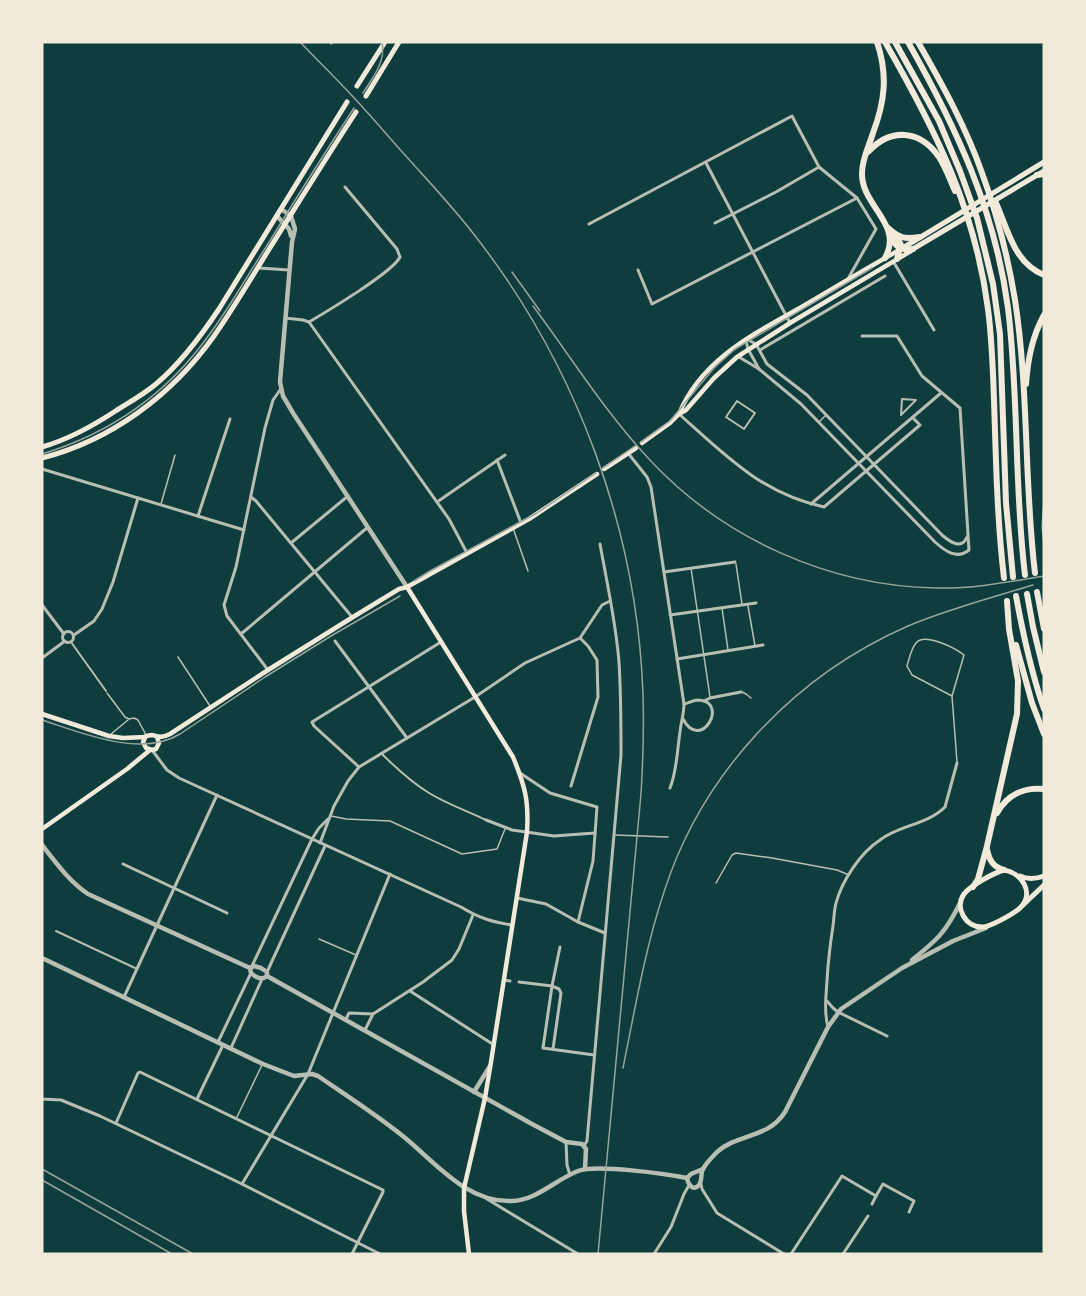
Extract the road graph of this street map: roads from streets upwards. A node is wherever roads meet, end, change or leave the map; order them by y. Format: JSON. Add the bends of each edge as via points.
{"nodes":[{"id":1,"x":385,"y":42,"type":"edge"},
{"id":2,"x":399,"y":42,"type":"edge"},
{"id":3,"x":877,"y":42,"type":"edge"},
{"id":4,"x":885,"y":42,"type":"edge"},
{"id":5,"x":895,"y":42,"type":"edge"},
{"id":6,"x":908,"y":42,"type":"edge"},
{"id":7,"x":918,"y":42,"type":"edge"},
{"id":8,"x":357,"y":86,"type":"dead end"},
{"id":9,"x":366,"y":96,"type":"dead end"},
{"id":10,"x":347,"y":102,"type":"dead end"},
{"id":11,"x":356,"y":112,"type":"dead end"},
{"id":12,"x":866,"y":154,"type":"junction"},
{"id":13,"x":705,"y":162,"type":"junction"},
{"id":14,"x":1044,"y":162,"type":"edge"},
{"id":15,"x":819,"y":167,"type":"junction"},
{"id":16,"x":982,"y":172,"type":"junction"},
{"id":17,"x":1042,"y":173,"type":"edge"},
{"id":18,"x":345,"y":187,"type":"dead end"},
{"id":19,"x":857,"y":198,"type":"junction"},
{"id":20,"x":281,"y":209,"type":"junction"},
{"id":21,"x":732,"y":214,"type":"junction"},
{"id":22,"x":277,"y":216,"type":"junction"},
{"id":23,"x":291,"y":216,"type":"junction"},
{"id":24,"x":715,"y":223,"type":"dead end"},
{"id":25,"x":589,"y":224,"type":"dead end"},
{"id":26,"x":285,"y":225,"type":"junction"},
{"id":27,"x":971,"y":229,"type":"junction"},
{"id":28,"x":893,"y":236,"type":"junction"},
{"id":29,"x":920,"y":237,"type":"junction"},
{"id":30,"x":292,"y":242,"type":"junction"},
{"id":31,"x":901,"y":249,"type":"junction"},
{"id":32,"x":913,"y":249,"type":"junction"},
{"id":33,"x":753,"y":252,"type":"junction"},
{"id":34,"x":885,"y":258,"type":"junction"},
{"id":35,"x":895,"y":260,"type":"junction"},
{"id":36,"x":257,"y":268,"type":"junction"},
{"id":37,"x":289,"y":270,"type":"junction"},
{"id":38,"x":638,"y":270,"type":"dead end"},
{"id":39,"x":1044,"y":275,"type":"edge"},
{"id":40,"x":885,"y":276,"type":"dead end"},
{"id":41,"x":848,"y":279,"type":"junction"},
{"id":42,"x":786,"y":315,"type":"junction"},
{"id":43,"x":1044,"y":315,"type":"edge"},
{"id":44,"x":285,"y":318,"type":"junction"},
{"id":45,"x":309,"y":322,"type":"junction"},
{"id":46,"x":790,"y":322,"type":"junction"},
{"id":47,"x":934,"y":330,"type":"dead end"},
{"id":48,"x":862,"y":336,"type":"dead end"},
{"id":49,"x":746,"y":339,"type":"junction"},
{"id":50,"x":756,"y":344,"type":"junction"},
{"id":51,"x":748,"y":349,"type":"junction"},
{"id":52,"x":760,"y":350,"type":"junction"},
{"id":53,"x":737,"y":357,"type":"junction"},
{"id":54,"x":759,"y":369,"type":"junction"},
{"id":55,"x":280,"y":390,"type":"junction"},
{"id":56,"x":941,"y":393,"type":"junction"},
{"id":57,"x":902,"y":399,"type":"joint"},
{"id":58,"x":737,"y":401,"type":"joint"},
{"id":59,"x":679,"y":414,"type":"junction"},
{"id":60,"x":913,"y":418,"type":"junction"},
{"id":61,"x":230,"y":419,"type":"dead end"},
{"id":62,"x":1024,"y":421,"type":"junction"},
{"id":63,"x":642,"y":443,"type":"dead end"},
{"id":64,"x":42,"y":447,"type":"edge"},
{"id":65,"x":636,"y":448,"type":"dead end"},
{"id":66,"x":628,"y":453,"type":"junction"},
{"id":67,"x":505,"y":455,"type":"dead end"},
{"id":68,"x":867,"y":457,"type":"junction"},
{"id":69,"x":42,"y":458,"type":"edge"},
{"id":70,"x":497,"y":460,"type":"junction"},
{"id":71,"x":860,"y":463,"type":"junction"},
{"id":72,"x":874,"y":464,"type":"junction"},
{"id":73,"x":42,"y":469,"type":"edge"},
{"id":74,"x":604,"y":470,"type":"dead end"},
{"id":75,"x":867,"y":470,"type":"junction"},
{"id":76,"x":597,"y":474,"type":"dead end"},
{"id":77,"x":348,"y":496,"type":"junction"},
{"id":78,"x":250,"y":497,"type":"junction"},
{"id":79,"x":138,"y":498,"type":"junction"},
{"id":80,"x":437,"y":502,"type":"junction"},
{"id":81,"x":811,"y":504,"type":"junction"},
{"id":82,"x":1044,"y":509,"type":"edge"},
{"id":83,"x":198,"y":516,"type":"junction"},
{"id":84,"x":521,"y":523,"type":"junction"},
{"id":85,"x":368,"y":527,"type":"junction"},
{"id":86,"x":244,"y":530,"type":"junction"},
{"id":87,"x":968,"y":536,"type":"junction"},
{"id":88,"x":1044,"y":539,"type":"edge"},
{"id":89,"x":291,"y":543,"type":"junction"},
{"id":90,"x":600,"y":544,"type":"dead end"},
{"id":91,"x":467,"y":553,"type":"junction"},
{"id":92,"x":735,"y":562,"type":"road end"},
{"id":93,"x":315,"y":572,"type":"junction"},
{"id":94,"x":664,"y":572,"type":"junction"},
{"id":95,"x":1035,"y":573,"type":"dead end"},
{"id":96,"x":1025,"y":575,"type":"dead end"},
{"id":97,"x":1013,"y":577,"type":"dead end"},
{"id":98,"x":1004,"y":578,"type":"dead end"},
{"id":99,"x":407,"y":587,"type":"junction"},
{"id":100,"x":1037,"y":592,"type":"dead end"},
{"id":101,"x":1027,"y":594,"type":"dead end"},
{"id":102,"x":1016,"y":596,"type":"dead end"},
{"id":103,"x":610,"y":601,"type":"junction"},
{"id":104,"x":756,"y":603,"type":"dead end"},
{"id":105,"x":42,"y":605,"type":"edge"},
{"id":106,"x":670,"y":615,"type":"junction"},
{"id":107,"x":353,"y":617,"type":"junction"},
{"id":108,"x":1044,"y":629,"type":"edge"},
{"id":109,"x":64,"y":634,"type":"junction"},
{"id":110,"x":241,"y":634,"type":"junction"},
{"id":111,"x":74,"y":635,"type":"junction"},
{"id":112,"x":580,"y":638,"type":"junction"},
{"id":113,"x":65,"y":641,"type":"junction"},
{"id":114,"x":335,"y":641,"type":"dead end"},
{"id":115,"x":71,"y":642,"type":"junction"},
{"id":116,"x":441,"y":642,"type":"junction"},
{"id":117,"x":763,"y":645,"type":"dead end"},
{"id":118,"x":42,"y":658,"type":"edge"},
{"id":119,"x":677,"y":659,"type":"junction"},
{"id":120,"x":268,"y":670,"type":"junction"},
{"id":121,"x":1044,"y":672,"type":"edge"},
{"id":122,"x":369,"y":686,"type":"junction"},
{"id":123,"x":106,"y":691,"type":"road end"},
{"id":124,"x":741,"y":692,"type":"road end"},
{"id":125,"x":475,"y":697,"type":"junction"},
{"id":126,"x":704,"y":701,"type":"junction"},
{"id":127,"x":684,"y":704,"type":"junction"},
{"id":128,"x":1044,"y":709,"type":"edge"},
{"id":129,"x":42,"y":714,"type":"edge"},
{"id":130,"x":683,"y":719,"type":"junction"},
{"id":131,"x":1044,"y":734,"type":"edge"},
{"id":132,"x":146,"y":737,"type":"junction"},
{"id":133,"x":157,"y":737,"type":"junction"},
{"id":134,"x":407,"y":738,"type":"junction"},
{"id":135,"x":151,"y":750,"type":"junction"},
{"id":136,"x":381,"y":753,"type":"junction"},
{"id":137,"x":957,"y":763,"type":"road end"},
{"id":138,"x":359,"y":767,"type":"junction"},
{"id":139,"x":520,"y":773,"type":"junction"},
{"id":140,"x":571,"y":786,"type":"dead end"},
{"id":141,"x":670,"y":788,"type":"dead end"},
{"id":142,"x":1044,"y":789,"type":"edge"},
{"id":143,"x":568,"y":794,"type":"dead end"},
{"id":144,"x":217,"y":795,"type":"junction"},
{"id":145,"x":567,"y":799,"type":"junction"},
{"id":146,"x":329,"y":817,"type":"junction"},
{"id":147,"x":994,"y":818,"type":"junction"},
{"id":148,"x":486,"y":820,"type":"joint"},
{"id":149,"x":42,"y":829,"type":"edge"},
{"id":150,"x":527,"y":832,"type":"junction"},
{"id":151,"x":595,"y":833,"type":"junction"},
{"id":152,"x":312,"y":839,"type":"junction"},
{"id":153,"x":320,"y":843,"type":"junction"},
{"id":154,"x":42,"y":845,"type":"edge"},
{"id":155,"x":326,"y":845,"type":"junction"},
{"id":156,"x":987,"y":846,"type":"junction"},
{"id":157,"x":123,"y":864,"type":"dead end"},
{"id":158,"x":1004,"y":870,"type":"junction"},
{"id":159,"x":390,"y":874,"type":"junction"},
{"id":160,"x":1018,"y":875,"type":"junction"},
{"id":161,"x":1044,"y":876,"type":"edge"},
{"id":162,"x":1044,"y":885,"type":"edge"},
{"id":163,"x":973,"y":886,"type":"junction"},
{"id":164,"x":175,"y":888,"type":"junction"},
{"id":165,"x":517,"y":898,"type":"junction"},
{"id":166,"x":961,"y":901,"type":"junction"},
{"id":167,"x":1020,"y":908,"type":"junction"},
{"id":168,"x":227,"y":913,"type":"dead end"},
{"id":169,"x":473,"y":915,"type":"junction"},
{"id":170,"x":578,"y":922,"type":"junction"},
{"id":171,"x":512,"y":925,"type":"junction"},
{"id":172,"x":992,"y":925,"type":"junction"},
{"id":173,"x":157,"y":926,"type":"junction"},
{"id":174,"x":56,"y":931,"type":"dead end"},
{"id":175,"x":605,"y":933,"type":"junction"},
{"id":176,"x":560,"y":947,"type":"dead end"},
{"id":177,"x":42,"y":958,"type":"edge"},
{"id":178,"x":135,"y":968,"type":"dead end"},
{"id":179,"x":902,"y":968,"type":"junction"},
{"id":180,"x":251,"y":969,"type":"junction"},
{"id":181,"x":265,"y":976,"type":"junction"},
{"id":182,"x":519,"y":982,"type":"dead end"},
{"id":183,"x":552,"y":986,"type":"junction"},
{"id":184,"x":409,"y":990,"type":"junction"},
{"id":185,"x":124,"y":997,"type":"junction"},
{"id":186,"x":826,"y":999,"type":"junction"},
{"id":187,"x":838,"y":1012,"type":"junction"},
{"id":188,"x":333,"y":1013,"type":"junction"},
{"id":189,"x":374,"y":1014,"type":"junction"},
{"id":190,"x":345,"y":1020,"type":"junction"},
{"id":191,"x":828,"y":1027,"type":"junction"},
{"id":192,"x":365,"y":1031,"type":"junction"},
{"id":193,"x":887,"y":1036,"type":"dead end"},
{"id":194,"x":221,"y":1044,"type":"junction"},
{"id":195,"x":494,"y":1045,"type":"junction"},
{"id":196,"x":231,"y":1048,"type":"junction"},
{"id":197,"x":553,"y":1049,"type":"junction"},
{"id":198,"x":594,"y":1055,"type":"junction"},
{"id":199,"x":491,"y":1064,"type":"junction"},
{"id":200,"x":308,"y":1074,"type":"junction"},
{"id":201,"x":474,"y":1092,"type":"junction"},
{"id":202,"x":485,"y":1098,"type":"junction"},
{"id":203,"x":42,"y":1099,"type":"edge"},
{"id":204,"x":197,"y":1099,"type":"junction"},
{"id":205,"x":116,"y":1123,"type":"junction"},
{"id":206,"x":271,"y":1135,"type":"junction"},
{"id":207,"x":566,"y":1142,"type":"junction"},
{"id":208,"x":584,"y":1146,"type":"junction"},
{"id":209,"x":585,"y":1169,"type":"junction"},
{"id":210,"x":703,"y":1169,"type":"junction"},
{"id":211,"x":693,"y":1174,"type":"junction"},
{"id":212,"x":570,"y":1175,"type":"junction"},
{"id":213,"x":687,"y":1178,"type":"junction"},
{"id":214,"x":700,"y":1182,"type":"junction"},
{"id":215,"x":242,"y":1184,"type":"junction"},
{"id":216,"x":689,"y":1185,"type":"junction"},
{"id":217,"x":695,"y":1187,"type":"junction"},
{"id":218,"x":464,"y":1188,"type":"junction"},
{"id":219,"x":703,"y":1191,"type":"junction"},
{"id":220,"x":876,"y":1196,"type":"junction"},
{"id":221,"x":485,"y":1198,"type":"junction"},
{"id":222,"x":872,"y":1204,"type":"dead end"},
{"id":223,"x":909,"y":1212,"type":"dead end"},
{"id":224,"x":868,"y":1216,"type":"dead end"},
{"id":225,"x":358,"y":1243,"type":"junction"},
{"id":226,"x":352,"y":1254,"type":"edge"},
{"id":227,"x":380,"y":1254,"type":"edge"},
{"id":228,"x":469,"y":1254,"type":"edge"},
{"id":229,"x":578,"y":1254,"type":"edge"},
{"id":230,"x":654,"y":1254,"type":"edge"},
{"id":231,"x":784,"y":1254,"type":"edge"},
{"id":232,"x":791,"y":1254,"type":"edge"},
{"id":233,"x":843,"y":1254,"type":"edge"}],
"edges":[{"from":1,"to":8,"type":"main road"},
{"from":2,"to":9,"type":"main road"},
{"from":3,"to":12,"type":"highway","via":[[884,68],[884,89]]},
{"from":4,"to":27,"type":"highway","via":[[942,150]]},
{"from":5,"to":97,"type":"highway","via":[[950,146],[986,251],[1000,334],[1006,503]]},
{"from":6,"to":96,"type":"highway","via":[[960,142],[996,247],[1010,332]]},
{"from":7,"to":16,"type":"highway"},
{"from":10,"to":20,"type":"main road"},
{"from":11,"to":23,"type":"main road"},
{"from":12,"to":27,"type":"highway","via":[[879,141],[895,135],[911,136],[927,144],[946,170]]},
{"from":12,"to":28,"type":"highway","via":[[862,182]]},
{"from":13,"to":15,"type":"street","via":[[792,116]]},
{"from":13,"to":21,"type":"street"},
{"from":13,"to":25,"type":"street"},
{"from":14,"to":29,"type":"main road"},
{"from":15,"to":19,"type":"street"},
{"from":15,"to":21,"type":"street"},
{"from":16,"to":39,"type":"highway","via":[[1016,251]]},
{"from":16,"to":62,"type":"highway","via":[[1011,279],[1020,340]]},
{"from":17,"to":32,"type":"main road"},
{"from":18,"to":45,"type":"street","via":[[400,257],[381,275]]},
{"from":19,"to":33,"type":"street"},
{"from":19,"to":41,"type":"street","via":[[876,229]]},
{"from":20,"to":22,"type":"main road"},
{"from":20,"to":23,"type":"street"},
{"from":21,"to":24,"type":"street"},
{"from":21,"to":33,"type":"street"},
{"from":22,"to":26,"type":"street"},
{"from":22,"to":64,"type":"main road","via":[[209,323],[166,374],[85,430]]},
{"from":23,"to":26,"type":"main road"},
{"from":23,"to":30,"type":"street","via":[[295,227]]},
{"from":26,"to":30,"type":"street"},
{"from":26,"to":36,"type":"main road"},
{"from":27,"to":98,"type":"highway","via":[[991,331]]},
{"from":28,"to":29,"type":"highway"},
{"from":28,"to":31,"type":"highway","via":[[900,240]]},
{"from":28,"to":34,"type":"highway"},
{"from":29,"to":31,"type":"main road"},
{"from":30,"to":37,"type":"street"},
{"from":31,"to":32,"type":"highway"},
{"from":31,"to":34,"type":"main road"},
{"from":31,"to":35,"type":"highway"},
{"from":32,"to":35,"type":"main road"},
{"from":33,"to":38,"type":"street","via":[[652,304]]},
{"from":33,"to":42,"type":"street"},
{"from":34,"to":41,"type":"main road"},
{"from":35,"to":46,"type":"main road"},
{"from":35,"to":47,"type":"street"},
{"from":36,"to":37,"type":"street"},
{"from":36,"to":69,"type":"main road","via":[[204,349],[154,401],[100,437]]},
{"from":37,"to":44,"type":"street"},
{"from":40,"to":52,"type":"street"},
{"from":41,"to":42,"type":"main road"},
{"from":42,"to":46,"type":"street"},
{"from":42,"to":49,"type":"main road"},
{"from":43,"to":62,"type":"highway","via":[[1030,351]]},
{"from":44,"to":45,"type":"street"},
{"from":44,"to":55,"type":"street"},
{"from":45,"to":80,"type":"street"},
{"from":46,"to":50,"type":"main road"},
{"from":48,"to":56,"type":"street","via":[[897,336],[922,376]]},
{"from":49,"to":50,"type":"street"},
{"from":49,"to":51,"type":"street"},
{"from":49,"to":59,"type":"main road","via":[[706,373]]},
{"from":50,"to":51,"type":"main road"},
{"from":50,"to":52,"type":"street"},
{"from":51,"to":53,"type":"main road"},
{"from":51,"to":54,"type":"street"},
{"from":52,"to":68,"type":"street","via":[[767,364],[807,395]]},
{"from":53,"to":54,"type":"street"},
{"from":53,"to":59,"type":"main road"},
{"from":54,"to":71,"type":"street"},
{"from":55,"to":77,"type":"street"},
{"from":55,"to":78,"type":"street","via":[[273,400]]},
{"from":56,"to":60,"type":"street"},
{"from":56,"to":87,"type":"street","via":[[961,413]]},
{"from":57,"to":57,"type":"street","via":[[902,407],[901,415],[916,400]]},
{"from":58,"to":58,"type":"street","via":[[726,417],[744,429],[755,414]]},
{"from":59,"to":63,"type":"main road"},
{"from":59,"to":81,"type":"street","via":[[762,483]]},
{"from":60,"to":68,"type":"street"},
{"from":60,"to":72,"type":"street","via":[[920,425]]},
{"from":61,"to":83,"type":"street"},
{"from":62,"to":95,"type":"highway"},
{"from":65,"to":66,"type":"main road"},
{"from":66,"to":74,"type":"main road"},
{"from":66,"to":94,"type":"street","via":[[651,488]]},
{"from":67,"to":70,"type":"street"},
{"from":68,"to":71,"type":"street"},
{"from":68,"to":72,"type":"street"},
{"from":70,"to":80,"type":"street"},
{"from":70,"to":84,"type":"street"},
{"from":71,"to":75,"type":"street"},
{"from":71,"to":81,"type":"street"},
{"from":72,"to":75,"type":"street"},
{"from":72,"to":87,"type":"street","via":[[948,541],[965,543]]},
{"from":73,"to":79,"type":"street"},
{"from":75,"to":81,"type":"street","via":[[825,507]]},
{"from":75,"to":87,"type":"street","via":[[944,550],[966,553]]},
{"from":76,"to":84,"type":"main road"},
{"from":77,"to":85,"type":"street"},
{"from":77,"to":89,"type":"street"},
{"from":78,"to":86,"type":"street"},
{"from":78,"to":89,"type":"street"},
{"from":79,"to":83,"type":"street"},
{"from":79,"to":111,"type":"street","via":[[104,605],[94,621]]},
{"from":80,"to":91,"type":"street"},
{"from":82,"to":88,"type":"street"},
{"from":83,"to":86,"type":"street"},
{"from":84,"to":91,"type":"main road"},
{"from":85,"to":93,"type":"street"},
{"from":85,"to":99,"type":"street"},
{"from":86,"to":110,"type":"street","via":[[224,608]]},
{"from":89,"to":93,"type":"street"},
{"from":90,"to":103,"type":"street"},
{"from":91,"to":99,"type":"main road"},
{"from":92,"to":94,"type":"street"},
{"from":93,"to":107,"type":"street"},
{"from":93,"to":110,"type":"street"},
{"from":94,"to":106,"type":"street"},
{"from":99,"to":107,"type":"main road"},
{"from":99,"to":116,"type":"main road"},
{"from":100,"to":108,"type":"highway"},
{"from":101,"to":121,"type":"highway"},
{"from":102,"to":128,"type":"highway","via":[[1026,650]]},
{"from":103,"to":112,"type":"street","via":[[603,603]]},
{"from":103,"to":175,"type":"street","via":[[621,709],[620,774]]},
{"from":104,"to":106,"type":"street"},
{"from":105,"to":109,"type":"street"},
{"from":106,"to":119,"type":"street"},
{"from":107,"to":120,"type":"main road"},
{"from":109,"to":111,"type":"street"},
{"from":109,"to":113,"type":"street"},
{"from":110,"to":120,"type":"street"},
{"from":111,"to":115,"type":"street"},
{"from":112,"to":125,"type":"street","via":[[525,663]]},
{"from":112,"to":140,"type":"street","via":[[597,660],[598,696]]},
{"from":113,"to":115,"type":"street"},
{"from":113,"to":118,"type":"street"},
{"from":114,"to":122,"type":"street"},
{"from":115,"to":123,"type":"street"},
{"from":116,"to":122,"type":"street"},
{"from":116,"to":125,"type":"main road"},
{"from":117,"to":119,"type":"street"},
{"from":119,"to":127,"type":"street"},
{"from":120,"to":133,"type":"main road","via":[[170,734]]},
{"from":122,"to":134,"type":"street"},
{"from":122,"to":138,"type":"street","via":[[312,722]]},
{"from":124,"to":126,"type":"street"},
{"from":125,"to":134,"type":"street"},
{"from":125,"to":139,"type":"main road"},
{"from":126,"to":127,"type":"street"},
{"from":126,"to":130,"type":"street","via":[[712,710],[708,725],[697,730],[688,727]]},
{"from":127,"to":130,"type":"street"},
{"from":129,"to":132,"type":"main road","via":[[109,736]]},
{"from":130,"to":141,"type":"street"},
{"from":131,"to":147,"type":"highway","via":[[1019,659],[1007,600],[1018,704]]},
{"from":132,"to":133,"type":"main road"},
{"from":132,"to":135,"type":"main road","via":[[144,744]]},
{"from":133,"to":135,"type":"main road","via":[[159,745]]},
{"from":134,"to":136,"type":"street"},
{"from":135,"to":144,"type":"street","via":[[170,772]]},
{"from":135,"to":149,"type":"main road"},
{"from":136,"to":138,"type":"street"},
{"from":136,"to":148,"type":"street","via":[[422,789]]},
{"from":137,"to":186,"type":"street","via":[[941,811],[878,841],[849,875],[835,906]]},
{"from":138,"to":146,"type":"street"},
{"from":139,"to":145,"type":"street"},
{"from":139,"to":150,"type":"main road","via":[[527,803]]},
{"from":142,"to":147,"type":"highway","via":[[1014,794]]},
{"from":143,"to":145,"type":"street"},
{"from":144,"to":152,"type":"street"},
{"from":144,"to":164,"type":"street"},
{"from":145,"to":151,"type":"street","via":[[597,807]]},
{"from":146,"to":152,"type":"street"},
{"from":146,"to":153,"type":"street"},
{"from":147,"to":156,"type":"highway"},
{"from":148,"to":150,"type":"street"},
{"from":150,"to":151,"type":"street","via":[[558,837]]},
{"from":150,"to":165,"type":"main road"},
{"from":151,"to":170,"type":"street"},
{"from":152,"to":153,"type":"street"},
{"from":152,"to":180,"type":"street"},
{"from":153,"to":155,"type":"street"},
{"from":154,"to":173,"type":"street","via":[[78,887]]},
{"from":155,"to":159,"type":"street"},
{"from":155,"to":181,"type":"street"},
{"from":156,"to":158,"type":"highway","via":[[992,863]]},
{"from":156,"to":163,"type":"highway"},
{"from":157,"to":164,"type":"street"},
{"from":158,"to":160,"type":"main road"},
{"from":158,"to":163,"type":"main road"},
{"from":159,"to":169,"type":"street"},
{"from":159,"to":188,"type":"street"},
{"from":160,"to":161,"type":"main road","via":[[1034,879]]},
{"from":160,"to":167,"type":"main road","via":[[1026,891]]},
{"from":162,"to":167,"type":"main road"},
{"from":163,"to":166,"type":"main road"},
{"from":164,"to":168,"type":"street"},
{"from":164,"to":173,"type":"street"},
{"from":165,"to":170,"type":"street","via":[[546,904]]},
{"from":165,"to":171,"type":"main road"},
{"from":166,"to":172,"type":"main road","via":[[967,922],[978,927]]},
{"from":166,"to":179,"type":"street","via":[[940,938]]},
{"from":167,"to":172,"type":"main road"},
{"from":169,"to":171,"type":"street"},
{"from":169,"to":184,"type":"street","via":[[452,960]]},
{"from":170,"to":175,"type":"street"},
{"from":171,"to":195,"type":"main road","via":[[507,981]]},
{"from":172,"to":179,"type":"street"},
{"from":173,"to":180,"type":"street"},
{"from":173,"to":185,"type":"street"},
{"from":174,"to":178,"type":"street"},
{"from":175,"to":198,"type":"street"},
{"from":176,"to":183,"type":"street"},
{"from":177,"to":185,"type":"street"},
{"from":179,"to":187,"type":"street"},
{"from":180,"to":181,"type":"street","via":[[256,977]]},
{"from":180,"to":181,"type":"street","via":[[258,966]]},
{"from":180,"to":194,"type":"street"},
{"from":181,"to":188,"type":"street"},
{"from":181,"to":196,"type":"street"},
{"from":182,"to":183,"type":"street"},
{"from":183,"to":197,"type":"street","via":[[561,993]]},
{"from":183,"to":197,"type":"street","via":[[543,1048]]},
{"from":184,"to":189,"type":"street"},
{"from":184,"to":195,"type":"street"},
{"from":185,"to":194,"type":"street"},
{"from":186,"to":187,"type":"street"},
{"from":186,"to":191,"type":"street"},
{"from":187,"to":191,"type":"street"},
{"from":187,"to":193,"type":"street"},
{"from":188,"to":190,"type":"street"},
{"from":188,"to":200,"type":"street"},
{"from":189,"to":190,"type":"street","via":[[349,1013]]},
{"from":189,"to":192,"type":"street"},
{"from":190,"to":192,"type":"street"},
{"from":191,"to":210,"type":"street","via":[[779,1121],[765,1131],[724,1147]]},
{"from":192,"to":201,"type":"street"},
{"from":194,"to":196,"type":"street"},
{"from":194,"to":204,"type":"street"},
{"from":195,"to":199,"type":"main road"},
{"from":196,"to":200,"type":"street","via":[[294,1076]]},
{"from":197,"to":198,"type":"street"},
{"from":198,"to":208,"type":"street"},
{"from":199,"to":201,"type":"street"},
{"from":199,"to":202,"type":"main road"},
{"from":200,"to":206,"type":"street"},
{"from":200,"to":218,"type":"street","via":[[318,1076],[404,1136]]},
{"from":201,"to":202,"type":"street"},
{"from":202,"to":207,"type":"street"},
{"from":202,"to":218,"type":"main road"},
{"from":203,"to":205,"type":"street","via":[[67,1102]]},
{"from":204,"to":205,"type":"street","via":[[140,1072]]},
{"from":204,"to":206,"type":"street"},
{"from":205,"to":215,"type":"street"},
{"from":206,"to":215,"type":"street"},
{"from":206,"to":225,"type":"street","via":[[383,1190]]},
{"from":207,"to":208,"type":"street"},
{"from":207,"to":212,"type":"street"},
{"from":208,"to":209,"type":"street"},
{"from":209,"to":212,"type":"street"},
{"from":209,"to":213,"type":"street"},
{"from":210,"to":211,"type":"street"},
{"from":210,"to":214,"type":"street"},
{"from":211,"to":213,"type":"street"},
{"from":211,"to":214,"type":"street","via":[[699,1176]]},
{"from":212,"to":221,"type":"street","via":[[524,1199]]},
{"from":213,"to":216,"type":"street"},
{"from":214,"to":217,"type":"street"},
{"from":214,"to":219,"type":"street"},
{"from":215,"to":225,"type":"street"},
{"from":216,"to":217,"type":"street"},
{"from":216,"to":230,"type":"street"},
{"from":217,"to":219,"type":"street"},
{"from":218,"to":221,"type":"street"},
{"from":218,"to":228,"type":"main road"},
{"from":219,"to":231,"type":"street","via":[[717,1213]]},
{"from":220,"to":222,"type":"street"},
{"from":220,"to":223,"type":"street","via":[[883,1184],[914,1201]]},
{"from":220,"to":232,"type":"street","via":[[842,1176]]},
{"from":221,"to":229,"type":"street"},
{"from":224,"to":233,"type":"street"},
{"from":225,"to":226,"type":"street"},
{"from":225,"to":227,"type":"street"}]}
